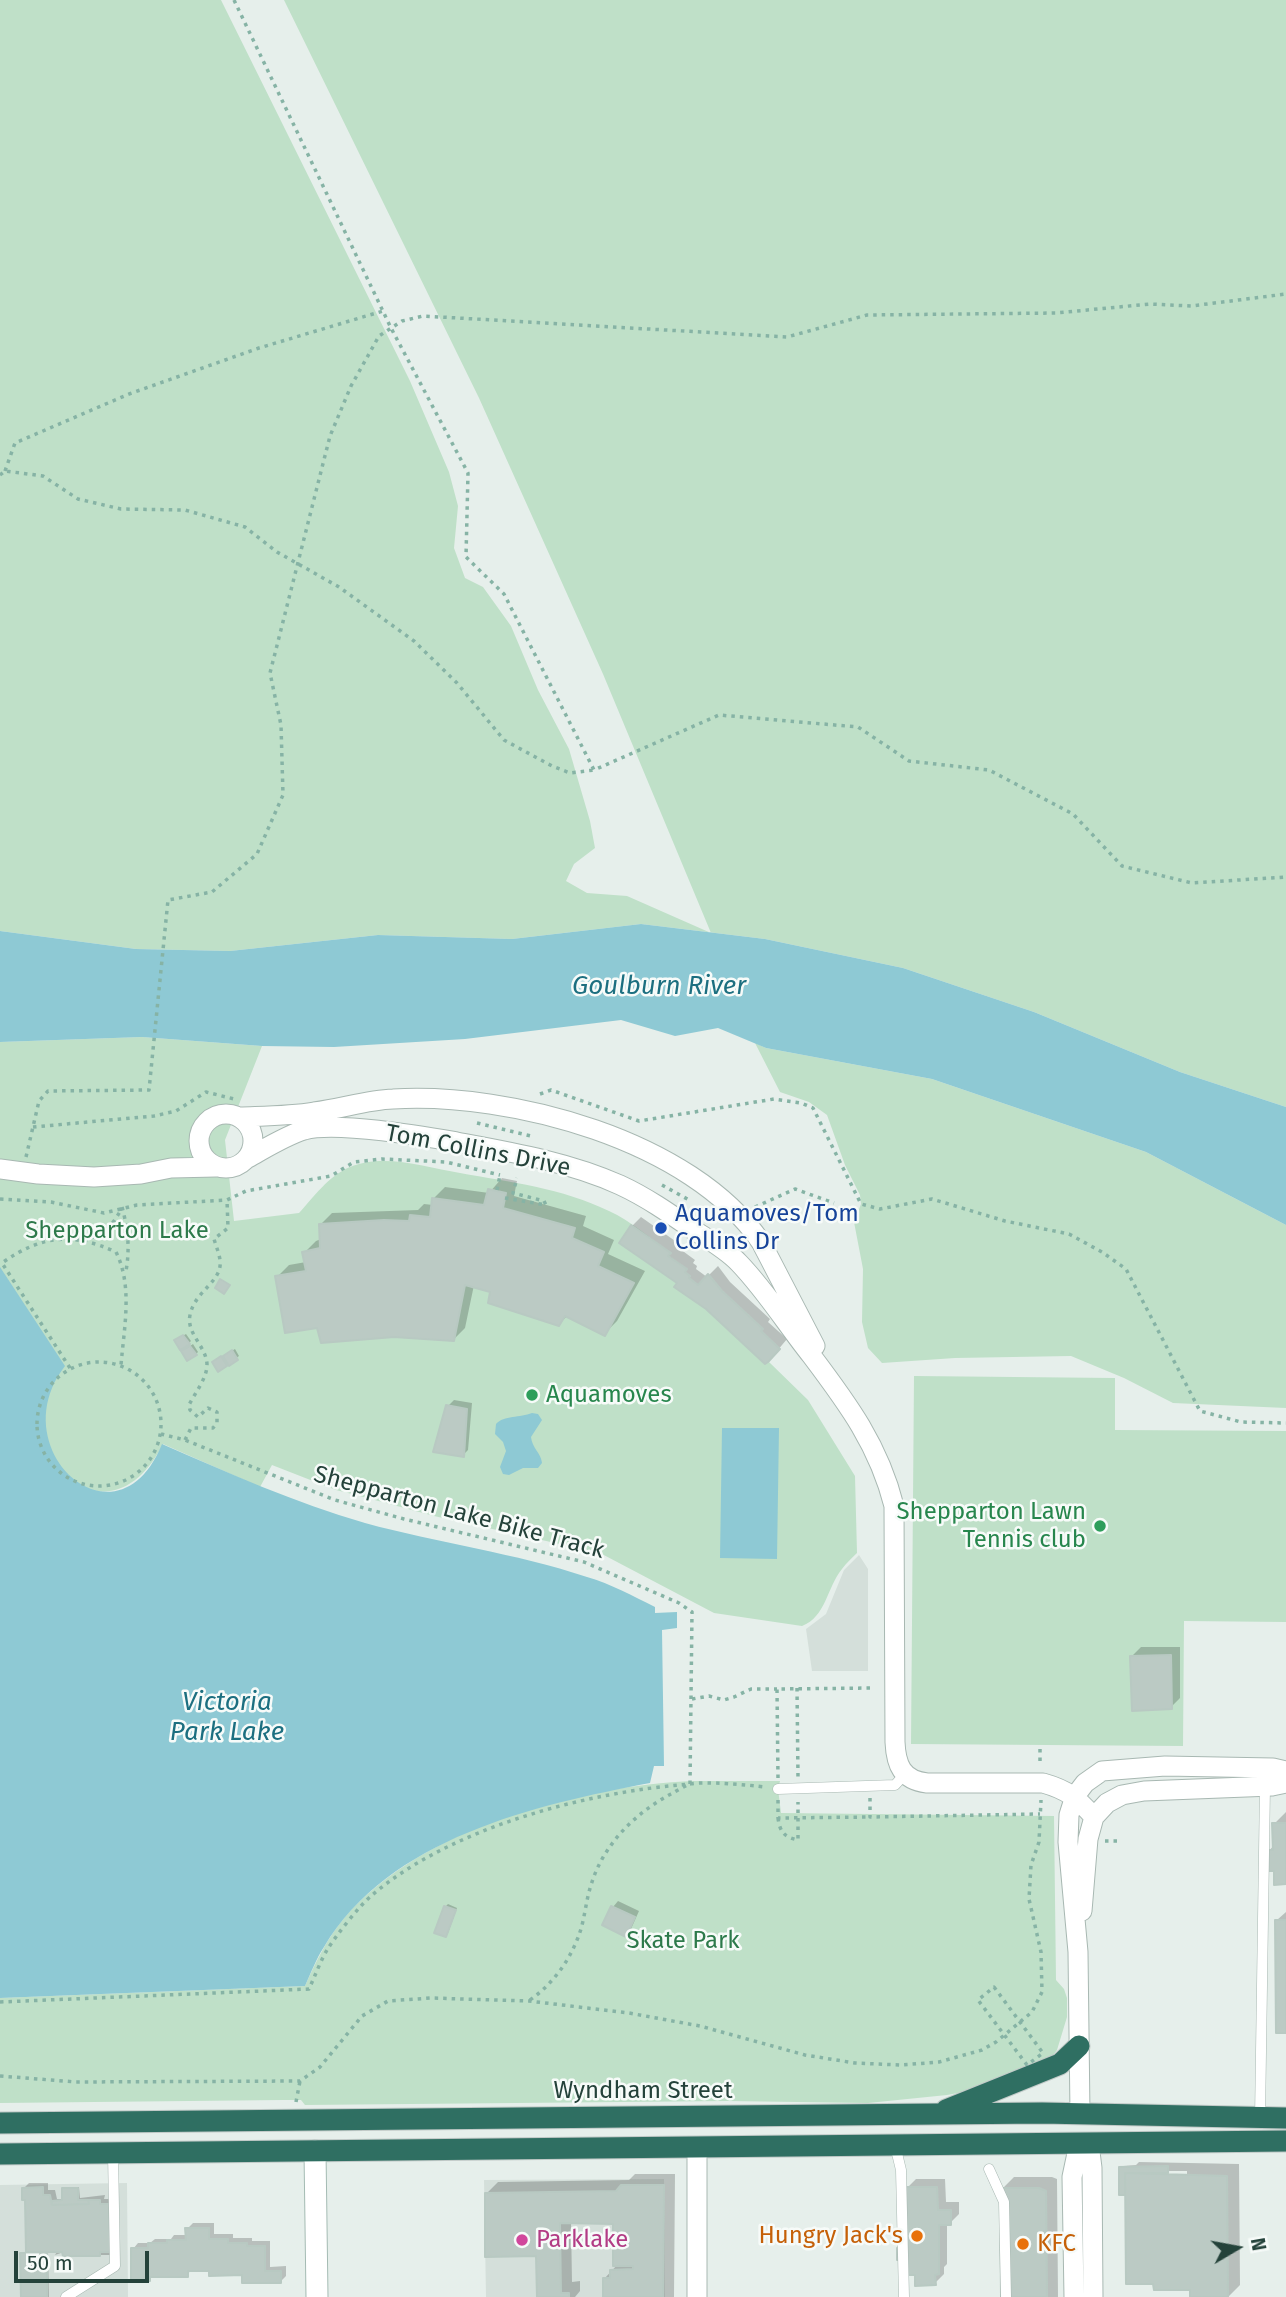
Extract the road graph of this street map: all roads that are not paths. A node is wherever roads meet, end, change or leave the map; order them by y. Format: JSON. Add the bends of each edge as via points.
{"nodes":[{"id":1,"x":240,"y":1117,"type":"junction"},
{"id":2,"x":198,"y":1139,"type":"junction"},
{"id":3,"x":248,"y":1158,"type":"junction"},
{"id":4,"x":216,"y":1167,"type":"junction"},
{"id":5,"x":0,"y":1168,"type":"edge"},
{"id":6,"x":171,"y":1168,"type":"junction"},
{"id":7,"x":838,"y":1390,"type":"junction"},
{"id":8,"x":1286,"y":1771,"type":"edge"},
{"id":9,"x":905,"y":1775,"type":"junction"},
{"id":10,"x":1286,"y":1783,"type":"edge"},
{"id":11,"x":1265,"y":1786,"type":"junction"},
{"id":12,"x":778,"y":1789,"type":"road end"},
{"id":13,"x":1075,"y":1796,"type":"junction"},
{"id":14,"x":1094,"y":1817,"type":"junction"},
{"id":15,"x":1078,"y":1952,"type":"junction"},
{"id":16,"x":1079,"y":2046,"type":"junction"},
{"id":17,"x":934,"y":2114,"type":"junction"},
{"id":18,"x":1080,"y":2114,"type":"junction"},
{"id":19,"x":696,"y":2116,"type":"junction"},
{"id":20,"x":1259,"y":2118,"type":"junction"},
{"id":21,"x":1286,"y":2118,"type":"edge"},
{"id":22,"x":314,"y":2120,"type":"junction"},
{"id":23,"x":0,"y":2123,"type":"edge"},
{"id":24,"x":1286,"y":2141,"type":"edge"},
{"id":25,"x":1084,"y":2144,"type":"junction"},
{"id":26,"x":895,"y":2145,"type":"junction"},
{"id":27,"x":697,"y":2147,"type":"junction"},
{"id":28,"x":315,"y":2151,"type":"junction"},
{"id":29,"x":113,"y":2153,"type":"junction"},
{"id":30,"x":0,"y":2154,"type":"edge"},
{"id":31,"x":989,"y":2169,"type":"dead end"},
{"id":32,"x":66,"y":2297,"type":"edge"},
{"id":33,"x":317,"y":2297,"type":"edge"},
{"id":34,"x":698,"y":2297,"type":"edge"},
{"id":35,"x":904,"y":2297,"type":"edge"},
{"id":36,"x":1006,"y":2297,"type":"edge"},
{"id":37,"x":1074,"y":2297,"type":"edge"},
{"id":38,"x":1093,"y":2297,"type":"edge"}],
"edges":[{"from":1,"to":2,"type":"street","via":[[213,1117]]},
{"from":1,"to":3,"type":"street","via":[[252,1131]]},
{"from":1,"to":7,"type":"street","name":"Tom Collins Drive","via":[[313,1113],[394,1098],[474,1101],[586,1126],[630,1144],[701,1181],[751,1228]]},
{"from":2,"to":4,"type":"street","via":[[202,1156]]},
{"from":2,"to":6,"type":"street","via":[[190,1155]]},
{"from":3,"to":4,"type":"street","via":[[233,1168]]},
{"from":3,"to":7,"type":"street","name":"Tom Collins Drive","via":[[304,1130],[352,1129],[505,1151],[620,1185],[659,1205],[737,1260]]},
{"from":4,"to":6,"type":"street"},
{"from":5,"to":6,"type":"street","via":[[94,1177]]},
{"from":7,"to":9,"type":"street","name":"Tom Collins Drive","via":[[874,1448],[894,1506],[895,1751]]},
{"from":8,"to":13,"type":"street","via":[[1126,1768],[1101,1771]]},
{"from":9,"to":12,"type":"lane","via":[[894,1785]]},
{"from":9,"to":13,"type":"street","via":[[927,1783],[1040,1783]]},
{"from":10,"to":11,"type":"street"},
{"from":11,"to":14,"type":"street","via":[[1122,1794]]},
{"from":11,"to":20,"type":"lane"},
{"from":13,"to":14,"type":"street"},
{"from":13,"to":15,"type":"street","via":[[1068,1842]]},
{"from":14,"to":15,"type":"street"},
{"from":15,"to":16,"type":"street"},
{"from":16,"to":17,"type":"highway","via":[[1060,2064]]},
{"from":16,"to":18,"type":"street"},
{"from":17,"to":18,"type":"highway","name":"Wyndham Street"},
{"from":17,"to":19,"type":"highway","name":"Wyndham Street"},
{"from":18,"to":20,"type":"highway","name":"Wyndham Street"},
{"from":18,"to":25,"type":"highway"},
{"from":19,"to":22,"type":"highway","name":"Wyndham Street"},
{"from":19,"to":27,"type":"highway"},
{"from":20,"to":21,"type":"highway","name":"Wyndham Street"},
{"from":22,"to":23,"type":"highway","name":"Wyndham Street"},
{"from":22,"to":28,"type":"highway"},
{"from":24,"to":25,"type":"highway"},
{"from":25,"to":26,"type":"highway"},
{"from":25,"to":37,"type":"street","via":[[1072,2177]]},
{"from":25,"to":38,"type":"street","via":[[1093,2168]]},
{"from":26,"to":27,"type":"highway"},
{"from":26,"to":35,"type":"lane","via":[[901,2170]]},
{"from":27,"to":28,"type":"highway"},
{"from":27,"to":34,"type":"street"},
{"from":28,"to":29,"type":"highway"},
{"from":28,"to":33,"type":"street"},
{"from":29,"to":30,"type":"highway"},
{"from":29,"to":32,"type":"lane","via":[[115,2266]]},
{"from":31,"to":36,"type":"lane","via":[[1004,2202]]}]}
